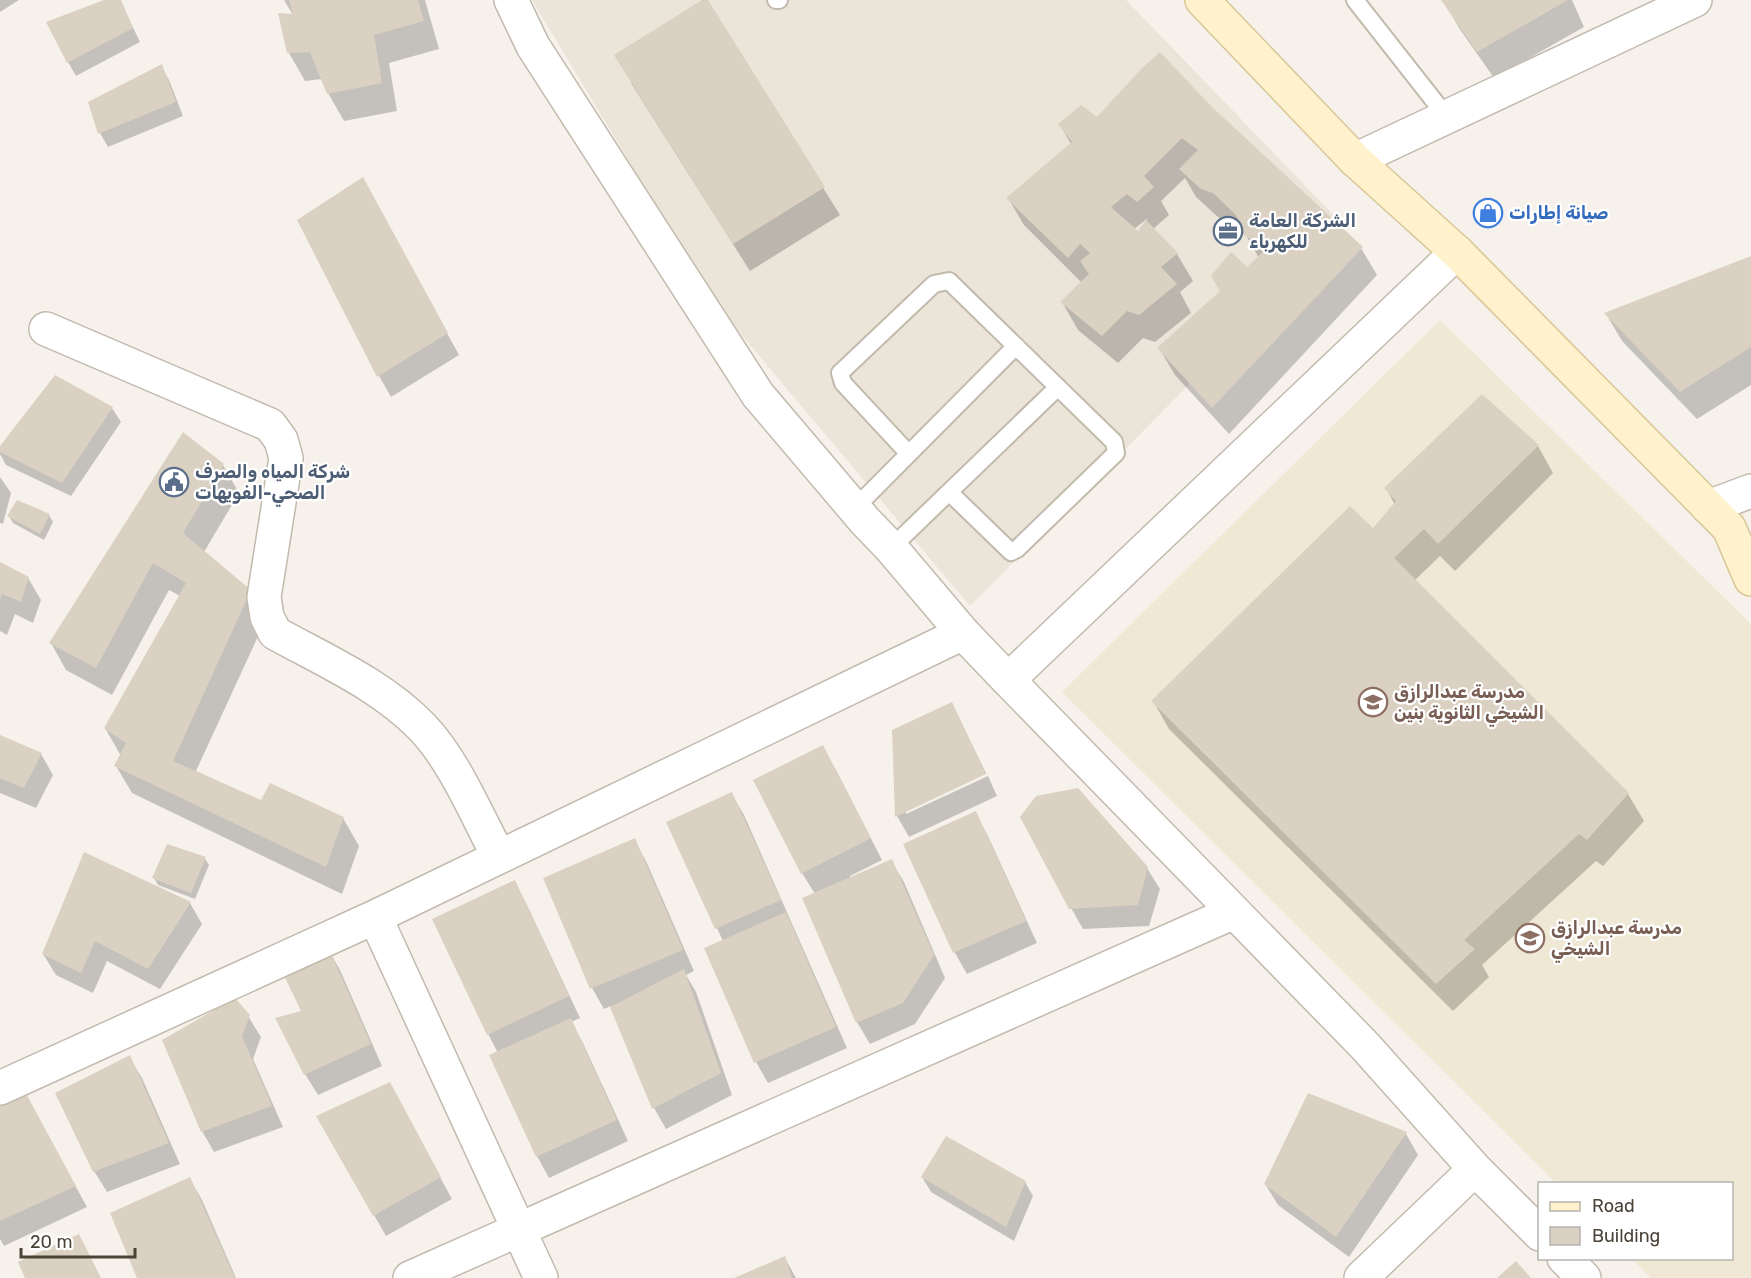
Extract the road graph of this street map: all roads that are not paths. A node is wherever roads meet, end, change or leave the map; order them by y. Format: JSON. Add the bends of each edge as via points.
{"nodes":[{"id":1,"x":511,"y":0,"type":"edge"},
{"id":2,"x":1202,"y":0,"type":"edge"},
{"id":3,"x":1355,"y":0,"type":"edge"},
{"id":4,"x":1695,"y":0,"type":"edge"},
{"id":5,"x":1446,"y":116,"type":"junction"},
{"id":6,"x":1355,"y":160,"type":"junction"},
{"id":7,"x":1457,"y":252,"type":"junction"},
{"id":8,"x":46,"y":328,"type":"dead end"},
{"id":9,"x":1016,"y":346,"type":"junction"},
{"id":10,"x":1058,"y":387,"type":"junction"},
{"id":11,"x":909,"y":454,"type":"junction"},
{"id":12,"x":1751,"y":491,"type":"edge"},
{"id":13,"x":949,"y":492,"type":"junction"},
{"id":14,"x":854,"y":509,"type":"junction"},
{"id":15,"x":1729,"y":524,"type":"edge"},
{"id":16,"x":891,"y":548,"type":"junction"},
{"id":17,"x":1751,"y":579,"type":"edge"},
{"id":18,"x":963,"y":633,"type":"junction"},
{"id":19,"x":1008,"y":680,"type":"junction"},
{"id":20,"x":500,"y":857,"type":"junction"},
{"id":21,"x":1234,"y":912,"type":"junction"},
{"id":22,"x":375,"y":917,"type":"junction"},
{"id":23,"x":0,"y":1088,"type":"edge"},
{"id":24,"x":1475,"y":1169,"type":"junction"},
{"id":25,"x":519,"y":1230,"type":"junction"},
{"id":26,"x":1538,"y":1233,"type":"edge"},
{"id":27,"x":1566,"y":1260,"type":"edge"},
{"id":28,"x":410,"y":1278,"type":"edge"},
{"id":29,"x":541,"y":1278,"type":"edge"},
{"id":30,"x":1361,"y":1278,"type":"edge"},
{"id":31,"x":1584,"y":1278,"type":"edge"}],
"edges":[{"from":1,"to":14,"type":"street","via":[[533,46],[759,395]]},
{"from":2,"to":6,"type":"main road"},
{"from":3,"to":5,"type":"lane"},
{"from":4,"to":5,"type":"street"},
{"from":5,"to":6,"type":"street"},
{"from":6,"to":7,"type":"main road"},
{"from":7,"to":15,"type":"main road"},
{"from":7,"to":19,"type":"street"},
{"from":8,"to":20,"type":"street","via":[[270,425],[281,440],[286,458],[264,597],[275,633],[382,692],[423,728],[451,767]]},
{"from":9,"to":10,"type":"lane"},
{"from":9,"to":11,"type":"lane"},
{"from":9,"to":11,"type":"lane","via":[[949,280],[934,284],[840,374],[843,383]]},
{"from":10,"to":13,"type":"lane"},
{"from":10,"to":13,"type":"lane","via":[[1114,442],[1116,453],[1017,549],[1011,552]]},
{"from":11,"to":14,"type":"lane"},
{"from":12,"to":15,"type":"street"},
{"from":13,"to":16,"type":"lane"},
{"from":14,"to":16,"type":"street"},
{"from":15,"to":17,"type":"main road"},
{"from":16,"to":18,"type":"street"},
{"from":18,"to":19,"type":"street"},
{"from":18,"to":20,"type":"street"},
{"from":19,"to":21,"type":"street"},
{"from":20,"to":22,"type":"street"},
{"from":21,"to":24,"type":"street","via":[[1365,1046]]},
{"from":21,"to":25,"type":"street"},
{"from":22,"to":23,"type":"street"},
{"from":22,"to":25,"type":"street"},
{"from":24,"to":26,"type":"street"},
{"from":24,"to":30,"type":"street"},
{"from":25,"to":28,"type":"street"},
{"from":25,"to":29,"type":"street"},
{"from":27,"to":31,"type":"street"}]}
